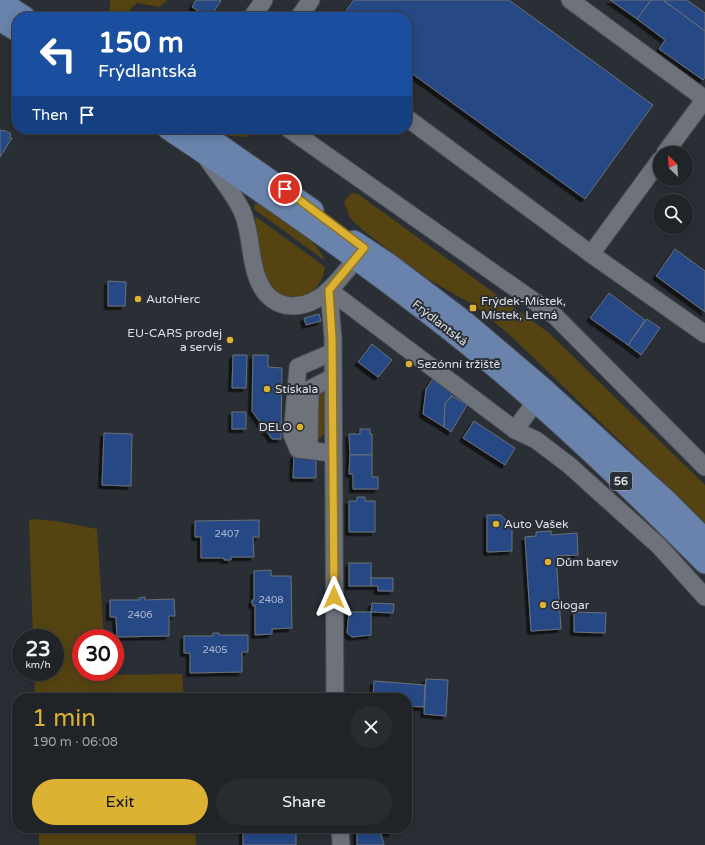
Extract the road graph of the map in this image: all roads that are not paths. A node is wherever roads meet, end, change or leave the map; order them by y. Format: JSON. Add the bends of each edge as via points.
{"nodes":[{"id":1,"x":264,"y":0,"type":"edge"},
{"id":2,"x":311,"y":0,"type":"edge"},
{"id":3,"x":570,"y":0,"type":"edge"},
{"id":4,"x":0,"y":1,"type":"edge"},
{"id":5,"x":17,"y":12,"type":"edge"},
{"id":6,"x":256,"y":12,"type":"edge"},
{"id":7,"x":303,"y":12,"type":"edge"},
{"id":8,"x":0,"y":20,"type":"edge"},
{"id":9,"x":12,"y":28,"type":"edge"},
{"id":10,"x":705,"y":99,"type":"edge"},
{"id":11,"x":412,"y":122,"type":"edge"},
{"id":12,"x":176,"y":134,"type":"edge"},
{"id":13,"x":204,"y":134,"type":"edge"},
{"id":14,"x":296,"y":134,"type":"edge"},
{"id":15,"x":670,"y":146,"type":"edge"},
{"id":16,"x":204,"y":153,"type":"junction"},
{"id":17,"x":653,"y":170,"type":"edge"},
{"id":18,"x":360,"y":254,"type":"junction"},
{"id":19,"x":591,"y":254,"type":"junction"},
{"id":20,"x":329,"y":290,"type":"junction"},
{"id":21,"x":705,"y":334,"type":"edge"},
{"id":22,"x":333,"y":352,"type":"junction"},
{"id":23,"x":333,"y":377,"type":"junction"},
{"id":24,"x":536,"y":401,"type":"junction"},
{"id":25,"x":515,"y":430,"type":"junction"},
{"id":26,"x":309,"y":450,"type":"junction"},
{"id":27,"x":332,"y":453,"type":"junction"},
{"id":28,"x":705,"y":468,"type":"edge"},
{"id":29,"x":705,"y":539,"type":"edge"},
{"id":30,"x":705,"y":563,"type":"edge"},
{"id":31,"x":705,"y":597,"type":"edge"},
{"id":32,"x":335,"y":693,"type":"edge"},
{"id":33,"x":340,"y":833,"type":"edge"},
{"id":34,"x":341,"y":845,"type":"edge"}],
"edges":[{"from":1,"to":6,"type":"street"},
{"from":2,"to":7,"type":"street"},
{"from":3,"to":10,"type":"street"},
{"from":4,"to":5,"type":"main road"},
{"from":8,"to":9,"type":"main road"},
{"from":10,"to":15,"type":"street"},
{"from":11,"to":19,"type":"street"},
{"from":12,"to":16,"type":"main road","name":"Frýdlantská","number":"56"},
{"from":13,"to":18,"type":"main road","name":"Frýdlantská","number":"56","via":[[297,198]]},
{"from":14,"to":28,"type":"street","via":[[556,316]]},
{"from":16,"to":18,"type":"main road","name":"Frýdlantská","number":"56","via":[[288,210]]},
{"from":16,"to":20,"type":"street","via":[[242,212],[258,282],[268,298],[284,306],[300,306]]},
{"from":17,"to":19,"type":"street"},
{"from":18,"to":20,"type":"street"},
{"from":18,"to":24,"type":"main road","name":"Frýdlantská","number":"56"},
{"from":18,"to":29,"type":"main road","name":"Frýdlantská","number":"56","via":[[389,264],[464,321],[667,501]]},
{"from":19,"to":21,"type":"street"},
{"from":20,"to":22,"type":"street"},
{"from":20,"to":25,"type":"street"},
{"from":22,"to":23,"type":"street"},
{"from":22,"to":26,"type":"street","via":[[298,367],[292,435],[298,449]]},
{"from":23,"to":26,"type":"street","via":[[310,389]]},
{"from":23,"to":27,"type":"street"},
{"from":24,"to":25,"type":"street"},
{"from":24,"to":30,"type":"main road","name":"Frýdlantská","number":"56","via":[[655,512]]},
{"from":25,"to":31,"type":"street","via":[[536,440],[569,465],[659,546]]},
{"from":26,"to":27,"type":"street"},
{"from":27,"to":32,"type":"street"},
{"from":33,"to":34,"type":"street"}]}
